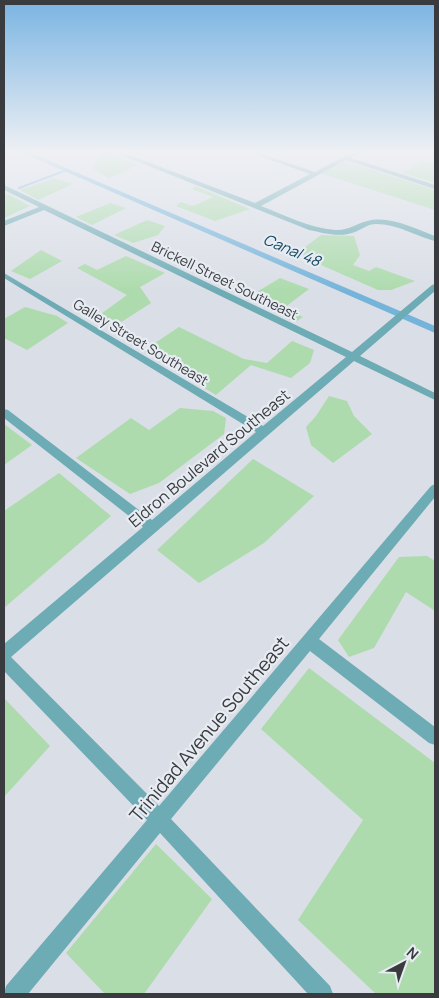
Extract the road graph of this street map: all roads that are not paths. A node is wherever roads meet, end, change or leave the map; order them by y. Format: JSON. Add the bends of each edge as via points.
{"nodes":[{"id":1,"x":29,"y":200,"type":"edge"},
{"id":2,"x":239,"y":200,"type":"edge"},
{"id":3,"x":267,"y":200,"type":"edge"},
{"id":4,"x":255,"y":206,"type":"junction"},
{"id":5,"x":44,"y":207,"type":"junction"},
{"id":6,"x":4,"y":224,"type":"edge"},
{"id":7,"x":435,"y":239,"type":"edge"},
{"id":8,"x":4,"y":275,"type":"edge"},
{"id":9,"x":435,"y":287,"type":"edge"},
{"id":10,"x":352,"y":357,"type":"junction"},
{"id":11,"x":435,"y":397,"type":"edge"},
{"id":12,"x":4,"y":413,"type":"edge"},
{"id":13,"x":264,"y":432,"type":"junction"},
{"id":14,"x":435,"y":489,"type":"edge"},
{"id":15,"x":152,"y":527,"type":"junction"},
{"id":16,"x":309,"y":641,"type":"junction"},
{"id":17,"x":4,"y":653,"type":"edge"},
{"id":18,"x":4,"y":660,"type":"edge"},
{"id":19,"x":435,"y":737,"type":"edge"},
{"id":20,"x":160,"y":820,"type":"junction"},
{"id":21,"x":14,"y":994,"type":"edge"},
{"id":22,"x":322,"y":994,"type":"edge"}],
"edges":[{"from":1,"to":5,"type":"street","name":"Brickell Street Southeast"},
{"from":2,"to":4,"type":"street"},
{"from":3,"to":4,"type":"street"},
{"from":4,"to":7,"type":"street","via":[[329,233],[342,233],[378,222]]},
{"from":5,"to":6,"type":"street"},
{"from":5,"to":10,"type":"street","name":"Brickell Street Southeast"},
{"from":8,"to":13,"type":"street","name":"Galley Street Southeast"},
{"from":9,"to":10,"type":"street","name":"Eldron Boulevard Southeast"},
{"from":10,"to":11,"type":"street","name":"Brickell Street Southeast"},
{"from":10,"to":13,"type":"street","name":"Eldron Boulevard Southeast"},
{"from":12,"to":15,"type":"street"},
{"from":13,"to":15,"type":"street","name":"Eldron Boulevard Southeast"},
{"from":14,"to":16,"type":"street","name":"Trinidad Avenue Southeast"},
{"from":15,"to":17,"type":"street","name":"Eldron Boulevard Southeast"},
{"from":16,"to":19,"type":"street"},
{"from":16,"to":20,"type":"street","name":"Trinidad Avenue Southeast"},
{"from":18,"to":20,"type":"street"},
{"from":20,"to":21,"type":"street","name":"Trinidad Avenue Southeast"},
{"from":20,"to":22,"type":"street"}]}
